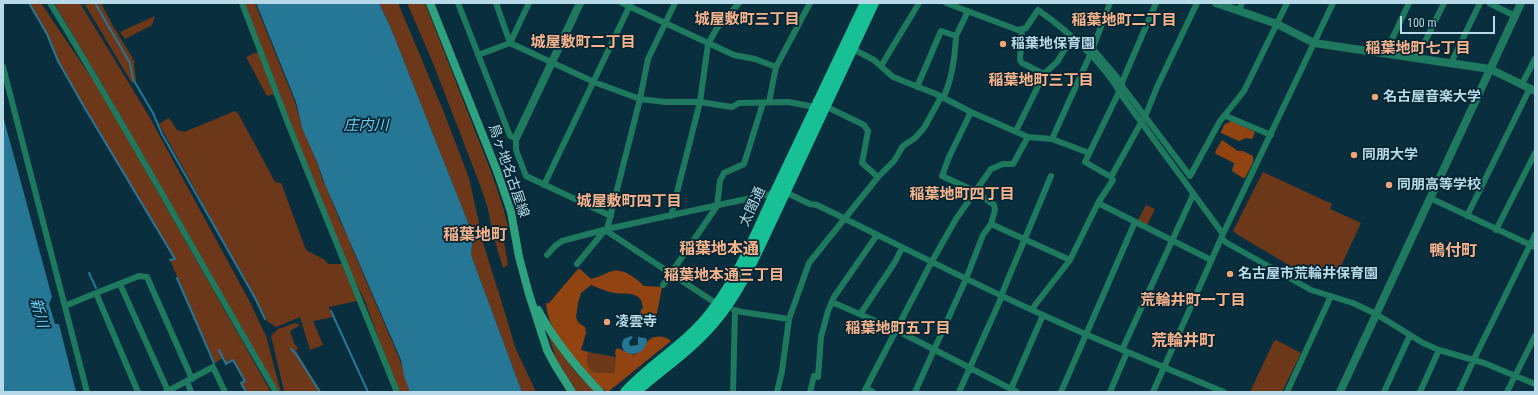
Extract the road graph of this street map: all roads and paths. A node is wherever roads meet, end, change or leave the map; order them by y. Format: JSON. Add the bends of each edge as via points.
{"nodes":[{"id":1,"x":50,"y":3,"type":"edge"},
{"id":2,"x":242,"y":3,"type":"edge"},
{"id":3,"x":430,"y":3,"type":"edge"},
{"id":4,"x":458,"y":3,"type":"edge"},
{"id":5,"x":496,"y":3,"type":"edge"},
{"id":6,"x":529,"y":3,"type":"edge"},
{"id":7,"x":580,"y":3,"type":"edge"},
{"id":8,"x":622,"y":3,"type":"edge"},
{"id":9,"x":675,"y":3,"type":"edge"},
{"id":10,"x":739,"y":3,"type":"edge"},
{"id":11,"x":810,"y":3,"type":"edge"},
{"id":12,"x":865,"y":3,"type":"edge"},
{"id":13,"x":874,"y":3,"type":"edge"},
{"id":14,"x":920,"y":3,"type":"edge"},
{"id":15,"x":946,"y":3,"type":"edge"},
{"id":16,"x":1110,"y":3,"type":"edge"},
{"id":17,"x":1156,"y":3,"type":"edge"},
{"id":18,"x":1197,"y":3,"type":"edge"},
{"id":19,"x":1216,"y":3,"type":"edge"},
{"id":20,"x":1242,"y":3,"type":"edge"},
{"id":21,"x":1287,"y":3,"type":"edge"},
{"id":22,"x":1333,"y":3,"type":"edge"},
{"id":23,"x":1409,"y":3,"type":"edge"},
{"id":24,"x":1444,"y":3,"type":"edge"},
{"id":25,"x":1480,"y":3,"type":"edge"},
{"id":26,"x":1489,"y":3,"type":"edge"},
{"id":27,"x":1521,"y":3,"type":"edge"},
{"id":28,"x":630,"y":5,"type":"edge"},
{"id":29,"x":968,"y":11,"type":"junction"},
{"id":30,"x":1239,"y":11,"type":"junction"},
{"id":31,"x":1515,"y":16,"type":"junction"},
{"id":32,"x":665,"y":24,"type":"junction"},
{"id":33,"x":1277,"y":24,"type":"junction"},
{"id":34,"x":1022,"y":29,"type":"junction"},
{"id":35,"x":956,"y":36,"type":"junction"},
{"id":36,"x":1072,"y":38,"type":"junction"},
{"id":37,"x":510,"y":43,"type":"junction"},
{"id":38,"x":1314,"y":43,"type":"junction"},
{"id":39,"x":708,"y":44,"type":"junction"},
{"id":40,"x":1092,"y":48,"type":"junction"},
{"id":41,"x":852,"y":49,"type":"junction"},
{"id":42,"x":1385,"y":54,"type":"junction"},
{"id":43,"x":478,"y":55,"type":"junction"},
{"id":44,"x":1090,"y":56,"type":"junction"},
{"id":45,"x":1417,"y":58,"type":"junction"},
{"id":46,"x":1535,"y":59,"type":"edge"},
{"id":47,"x":552,"y":63,"type":"junction"},
{"id":48,"x":1451,"y":64,"type":"junction"},
{"id":49,"x":881,"y":66,"type":"junction"},
{"id":50,"x":3,"y":67,"type":"edge"},
{"id":51,"x":776,"y":68,"type":"junction"},
{"id":52,"x":1490,"y":69,"type":"junction"},
{"id":53,"x":1044,"y":74,"type":"junction"},
{"id":54,"x":594,"y":82,"type":"junction"},
{"id":55,"x":1121,"y":84,"type":"junction"},
{"id":56,"x":1522,"y":84,"type":"junction"},
{"id":57,"x":917,"y":86,"type":"junction"},
{"id":58,"x":1533,"y":90,"type":"edge"},
{"id":59,"x":1119,"y":92,"type":"junction"},
{"id":60,"x":942,"y":98,"type":"junction"},
{"id":61,"x":640,"y":99,"type":"junction"},
{"id":62,"x":700,"y":102,"type":"junction"},
{"id":63,"x":766,"y":102,"type":"junction"},
{"id":64,"x":820,"y":107,"type":"junction"},
{"id":65,"x":972,"y":112,"type":"junction"},
{"id":66,"x":1145,"y":116,"type":"junction"},
{"id":67,"x":1226,"y":116,"type":"junction"},
{"id":68,"x":1141,"y":123,"type":"junction"},
{"id":69,"x":1016,"y":131,"type":"junction"},
{"id":70,"x":1271,"y":135,"type":"junction"},
{"id":71,"x":1028,"y":137,"type":"junction"},
{"id":72,"x":516,"y":138,"type":"junction"},
{"id":73,"x":1052,"y":139,"type":"junction"},
{"id":74,"x":1089,"y":153,"type":"junction"},
{"id":75,"x":1535,"y":153,"type":"edge"},
{"id":76,"x":1051,"y":176,"type":"dead end"},
{"id":77,"x":878,"y":177,"type":"junction"},
{"id":78,"x":1111,"y":177,"type":"junction"},
{"id":79,"x":544,"y":185,"type":"junction"},
{"id":80,"x":975,"y":191,"type":"junction"},
{"id":81,"x":785,"y":192,"type":"junction"},
{"id":82,"x":774,"y":193,"type":"junction"},
{"id":83,"x":1193,"y":195,"type":"junction"},
{"id":84,"x":1430,"y":198,"type":"junction"},
{"id":85,"x":1098,"y":203,"type":"junction"},
{"id":86,"x":716,"y":206,"type":"junction"},
{"id":87,"x":611,"y":216,"type":"junction"},
{"id":88,"x":671,"y":216,"type":"junction"},
{"id":89,"x":1467,"y":216,"type":"junction"},
{"id":90,"x":844,"y":218,"type":"junction"},
{"id":91,"x":1135,"y":222,"type":"junction"},
{"id":92,"x":991,"y":224,"type":"junction"},
{"id":93,"x":606,"y":230,"type":"junction"},
{"id":94,"x":1496,"y":230,"type":"junction"},
{"id":95,"x":877,"y":235,"type":"junction"},
{"id":96,"x":1535,"y":235,"type":"edge"},
{"id":97,"x":1222,"y":236,"type":"junction"},
{"id":98,"x":1025,"y":240,"type":"junction"},
{"id":99,"x":1172,"y":240,"type":"junction"},
{"id":100,"x":1532,"y":246,"type":"edge"},
{"id":101,"x":902,"y":248,"type":"junction"},
{"id":102,"x":548,"y":255,"type":"dead end"},
{"id":103,"x":1070,"y":260,"type":"junction"},
{"id":104,"x":1212,"y":260,"type":"junction"},
{"id":105,"x":931,"y":262,"type":"junction"},
{"id":106,"x":578,"y":264,"type":"dead end"},
{"id":107,"x":672,"y":273,"type":"junction"},
{"id":108,"x":966,"y":279,"type":"junction"},
{"id":109,"x":120,"y":284,"type":"junction"},
{"id":110,"x":663,"y":285,"type":"dead end"},
{"id":111,"x":96,"y":293,"type":"junction"},
{"id":112,"x":529,"y":294,"type":"junction"},
{"id":113,"x":1002,"y":296,"type":"junction"},
{"id":114,"x":1331,"y":296,"type":"junction"},
{"id":115,"x":832,"y":302,"type":"junction"},
{"id":116,"x":717,"y":304,"type":"junction"},
{"id":117,"x":65,"y":306,"type":"junction"},
{"id":118,"x":732,"y":308,"type":"junction"},
{"id":119,"x":1032,"y":310,"type":"junction"},
{"id":120,"x":861,"y":313,"type":"junction"},
{"id":121,"x":1376,"y":314,"type":"junction"},
{"id":122,"x":1043,"y":315,"type":"junction"},
{"id":123,"x":789,"y":319,"type":"junction"},
{"id":124,"x":896,"y":330,"type":"junction"},
{"id":125,"x":1086,"y":334,"type":"junction"},
{"id":126,"x":1410,"y":335,"type":"junction"},
{"id":127,"x":1535,"y":336,"type":"edge"},
{"id":128,"x":934,"y":349,"type":"junction"},
{"id":129,"x":1439,"y":350,"type":"junction"},
{"id":130,"x":1125,"y":351,"type":"junction"},
{"id":131,"x":1474,"y":359,"type":"junction"},
{"id":132,"x":1164,"y":367,"type":"junction"},
{"id":133,"x":970,"y":368,"type":"junction"},
{"id":134,"x":1516,"y":375,"type":"junction"},
{"id":135,"x":189,"y":380,"type":"junction"},
{"id":136,"x":1535,"y":384,"type":"edge"},
{"id":137,"x":865,"y":390,"type":"edge"},
{"id":138,"x":1014,"y":390,"type":"edge"},
{"id":139,"x":167,"y":391,"type":"edge"},
{"id":140,"x":88,"y":392,"type":"edge"},
{"id":141,"x":138,"y":392,"type":"edge"},
{"id":142,"x":191,"y":392,"type":"edge"},
{"id":143,"x":225,"y":392,"type":"edge"},
{"id":144,"x":276,"y":392,"type":"edge"},
{"id":145,"x":397,"y":392,"type":"edge"},
{"id":146,"x":572,"y":392,"type":"edge"},
{"id":147,"x":600,"y":392,"type":"edge"},
{"id":148,"x":625,"y":392,"type":"edge"},
{"id":149,"x":636,"y":392,"type":"edge"},
{"id":150,"x":733,"y":392,"type":"edge"},
{"id":151,"x":778,"y":392,"type":"edge"},
{"id":152,"x":810,"y":392,"type":"edge"},
{"id":153,"x":874,"y":392,"type":"edge"},
{"id":154,"x":915,"y":392,"type":"edge"},
{"id":155,"x":959,"y":392,"type":"edge"},
{"id":156,"x":1061,"y":392,"type":"edge"},
{"id":157,"x":1110,"y":392,"type":"edge"},
{"id":158,"x":1153,"y":392,"type":"edge"},
{"id":159,"x":1224,"y":392,"type":"edge"},
{"id":160,"x":1287,"y":392,"type":"edge"},
{"id":161,"x":1340,"y":392,"type":"edge"},
{"id":162,"x":1384,"y":392,"type":"edge"},
{"id":163,"x":1420,"y":392,"type":"edge"},
{"id":164,"x":1459,"y":392,"type":"edge"},
{"id":165,"x":1507,"y":392,"type":"edge"}],
"edges":[{"from":1,"to":144,"type":"street","via":[[104,90]]},
{"from":2,"to":145,"type":"street"},
{"from":3,"to":112,"type":"main road","name":"鳥ヶ地名古屋線","via":[[511,212]]},
{"from":4,"to":43,"type":"street"},
{"from":5,"to":37,"type":"street"},
{"from":6,"to":37,"type":"street"},
{"from":7,"to":47,"type":"street"},
{"from":8,"to":28,"type":"street"},
{"from":9,"to":32,"type":"street"},
{"from":10,"to":39,"type":"street","via":[[717,28]]},
{"from":11,"to":51,"type":"street"},
{"from":12,"to":64,"type":"main road","name":"太閤通"},
{"from":13,"to":41,"type":"main road","name":"太閤通"},
{"from":14,"to":49,"type":"street"},
{"from":15,"to":29,"type":"street"},
{"from":16,"to":40,"type":"street"},
{"from":17,"to":55,"type":"street"},
{"from":18,"to":66,"type":"street"},
{"from":19,"to":30,"type":"street"},
{"from":20,"to":30,"type":"street"},
{"from":21,"to":33,"type":"street"},
{"from":22,"to":38,"type":"street"},
{"from":23,"to":42,"type":"street"},
{"from":24,"to":45,"type":"street"},
{"from":25,"to":48,"type":"street"},
{"from":26,"to":31,"type":"street"},
{"from":27,"to":31,"type":"street"},
{"from":28,"to":32,"type":"street"},
{"from":28,"to":54,"type":"street"},
{"from":29,"to":34,"type":"street","via":[[1018,30]]},
{"from":29,"to":35,"type":"street"},
{"from":30,"to":33,"type":"street"},
{"from":31,"to":52,"type":"street"},
{"from":32,"to":39,"type":"street"},
{"from":32,"to":61,"type":"street","via":[[648,59]]},
{"from":33,"to":38,"type":"street"},
{"from":33,"to":67,"type":"street","via":[[1244,92]]},
{"from":34,"to":36,"type":"street","via":[[1026,28],[1038,10]]},
{"from":34,"to":53,"type":"street","via":[[1020,60]]},
{"from":35,"to":57,"type":"street","via":[[941,31]]},
{"from":35,"to":60,"type":"street","via":[[948,86]]},
{"from":36,"to":44,"type":"street"},
{"from":36,"to":53,"type":"street","via":[[1057,62]]},
{"from":37,"to":43,"type":"street"},
{"from":37,"to":47,"type":"street"},
{"from":38,"to":42,"type":"street"},
{"from":38,"to":70,"type":"street"},
{"from":39,"to":51,"type":"street"},
{"from":39,"to":62,"type":"street"},
{"from":40,"to":44,"type":"street"},
{"from":40,"to":55,"type":"street"},
{"from":41,"to":49,"type":"street"},
{"from":41,"to":64,"type":"main road","name":"太閤通"},
{"from":42,"to":45,"type":"street"},
{"from":43,"to":72,"type":"street","via":[[510,136]]},
{"from":44,"to":59,"type":"street"},
{"from":44,"to":73,"type":"street"},
{"from":45,"to":48,"type":"street"},
{"from":46,"to":56,"type":"street"},
{"from":47,"to":54,"type":"street"},
{"from":47,"to":72,"type":"street"},
{"from":48,"to":52,"type":"street"},
{"from":49,"to":57,"type":"street","via":[[894,77]]},
{"from":50,"to":117,"type":"street"},
{"from":51,"to":63,"type":"street"},
{"from":52,"to":56,"type":"street"},
{"from":52,"to":84,"type":"street"},
{"from":53,"to":69,"type":"street"},
{"from":54,"to":61,"type":"street"},
{"from":54,"to":79,"type":"street"},
{"from":55,"to":59,"type":"street"},
{"from":55,"to":66,"type":"street"},
{"from":56,"to":58,"type":"street"},
{"from":57,"to":60,"type":"street"},
{"from":58,"to":89,"type":"street"},
{"from":59,"to":68,"type":"street"},
{"from":59,"to":74,"type":"street"},
{"from":60,"to":65,"type":"street"},
{"from":60,"to":77,"type":"street","via":[[924,128],[903,146],[894,161]]},
{"from":61,"to":62,"type":"street"},
{"from":61,"to":87,"type":"street"},
{"from":62,"to":63,"type":"street","via":[[732,107],[739,103]]},
{"from":62,"to":88,"type":"street"},
{"from":63,"to":64,"type":"street"},
{"from":63,"to":86,"type":"street","via":[[744,164],[724,173],[720,181]]},
{"from":64,"to":77,"type":"street","via":[[864,125],[868,131],[862,163]]},
{"from":64,"to":81,"type":"main road","name":"太閤通"},
{"from":64,"to":82,"type":"main road","name":"太閤通"},
{"from":65,"to":69,"type":"street"},
{"from":65,"to":80,"type":"street","via":[[942,176]]},
{"from":66,"to":67,"type":"street","via":[[1190,176],[1220,121]]},
{"from":66,"to":68,"type":"street"},
{"from":67,"to":70,"type":"street"},
{"from":68,"to":78,"type":"street"},
{"from":68,"to":83,"type":"street"},
{"from":69,"to":71,"type":"street"},
{"from":70,"to":97,"type":"street"},
{"from":71,"to":73,"type":"street"},
{"from":71,"to":80,"type":"street","via":[[1013,164],[1003,164],[991,169]]},
{"from":72,"to":79,"type":"street","via":[[516,150],[526,176]]},
{"from":73,"to":74,"type":"street"},
{"from":74,"to":78,"type":"street","via":[[1085,162]]},
{"from":75,"to":94,"type":"street"},
{"from":76,"to":98,"type":"street"},
{"from":77,"to":90,"type":"street"},
{"from":78,"to":85,"type":"street","via":[[1113,180]]},
{"from":79,"to":87,"type":"street"},
{"from":80,"to":92,"type":"street","via":[[994,205]]},
{"from":80,"to":105,"type":"street"},
{"from":81,"to":82,"type":"street"},
{"from":81,"to":90,"type":"street"},
{"from":81,"to":118,"type":"main road","name":"太閤通"},
{"from":82,"to":86,"type":"street"},
{"from":82,"to":116,"type":"main road","name":"太閤通","via":[[742,260]]},
{"from":83,"to":97,"type":"street"},
{"from":83,"to":99,"type":"street"},
{"from":84,"to":89,"type":"street"},
{"from":84,"to":121,"type":"street"},
{"from":85,"to":91,"type":"street"},
{"from":85,"to":103,"type":"street"},
{"from":86,"to":88,"type":"street"},
{"from":86,"to":107,"type":"street"},
{"from":87,"to":93,"type":"street"},
{"from":88,"to":93,"type":"street"},
{"from":89,"to":94,"type":"street"},
{"from":90,"to":95,"type":"street"},
{"from":90,"to":123,"type":"street","via":[[809,263]]},
{"from":91,"to":99,"type":"street"},
{"from":91,"to":125,"type":"street"},
{"from":92,"to":98,"type":"street"},
{"from":92,"to":108,"type":"street","via":[[983,235]]},
{"from":93,"to":102,"type":"street","via":[[562,241]]},
{"from":93,"to":106,"type":"street"},
{"from":93,"to":107,"type":"street"},
{"from":94,"to":100,"type":"street"},
{"from":95,"to":101,"type":"street"},
{"from":95,"to":115,"type":"street"},
{"from":96,"to":100,"type":"street"},
{"from":97,"to":104,"type":"street"},
{"from":97,"to":114,"type":"street","via":[[1227,243],[1311,290]]},
{"from":98,"to":103,"type":"street"},
{"from":98,"to":113,"type":"street"},
{"from":99,"to":104,"type":"street"},
{"from":99,"to":130,"type":"street"},
{"from":100,"to":131,"type":"street"},
{"from":101,"to":105,"type":"street"},
{"from":101,"to":120,"type":"street"},
{"from":103,"to":119,"type":"street"},
{"from":104,"to":132,"type":"street"},
{"from":105,"to":108,"type":"street"},
{"from":105,"to":124,"type":"street"},
{"from":107,"to":110,"type":"street"},
{"from":107,"to":116,"type":"street"},
{"from":108,"to":113,"type":"street"},
{"from":108,"to":128,"type":"street"},
{"from":109,"to":111,"type":"street"},
{"from":109,"to":135,"type":"street","via":[[139,276],[147,277]]},
{"from":109,"to":139,"type":"street"},
{"from":111,"to":117,"type":"street"},
{"from":111,"to":141,"type":"street"},
{"from":112,"to":146,"type":"main road","name":"鳥ヶ地名古屋線","via":[[547,350]]},
{"from":112,"to":147,"type":"main road","via":[[558,343]]},
{"from":113,"to":119,"type":"street"},
{"from":113,"to":133,"type":"street"},
{"from":114,"to":121,"type":"street"},
{"from":114,"to":160,"type":"street"},
{"from":115,"to":120,"type":"street"},
{"from":115,"to":152,"type":"street","via":[[821,338],[816,376]]},
{"from":116,"to":148,"type":"main road","name":"太閤通","via":[[694,331]]},
{"from":117,"to":140,"type":"street"},
{"from":118,"to":123,"type":"street"},
{"from":118,"to":149,"type":"main road","name":"太閤通"},
{"from":118,"to":150,"type":"street"},
{"from":119,"to":122,"type":"street"},
{"from":120,"to":124,"type":"street"},
{"from":121,"to":126,"type":"street"},
{"from":121,"to":161,"type":"street"},
{"from":122,"to":125,"type":"street"},
{"from":122,"to":138,"type":"street"},
{"from":123,"to":151,"type":"street"},
{"from":124,"to":128,"type":"street"},
{"from":124,"to":137,"type":"street"},
{"from":125,"to":130,"type":"street"},
{"from":125,"to":156,"type":"street"},
{"from":126,"to":129,"type":"street"},
{"from":126,"to":162,"type":"street"},
{"from":127,"to":134,"type":"street"},
{"from":128,"to":133,"type":"street"},
{"from":128,"to":154,"type":"street"},
{"from":129,"to":131,"type":"street"},
{"from":129,"to":163,"type":"street"},
{"from":130,"to":132,"type":"street"},
{"from":130,"to":157,"type":"street"},
{"from":131,"to":134,"type":"street"},
{"from":131,"to":164,"type":"street"},
{"from":132,"to":158,"type":"street"},
{"from":132,"to":159,"type":"street"},
{"from":133,"to":138,"type":"street"},
{"from":133,"to":155,"type":"street"},
{"from":134,"to":136,"type":"street"},
{"from":134,"to":165,"type":"street"},
{"from":135,"to":139,"type":"street"},
{"from":135,"to":142,"type":"street"},
{"from":135,"to":143,"type":"street","via":[[213,368]]},
{"from":137,"to":153,"type":"street"}]}
